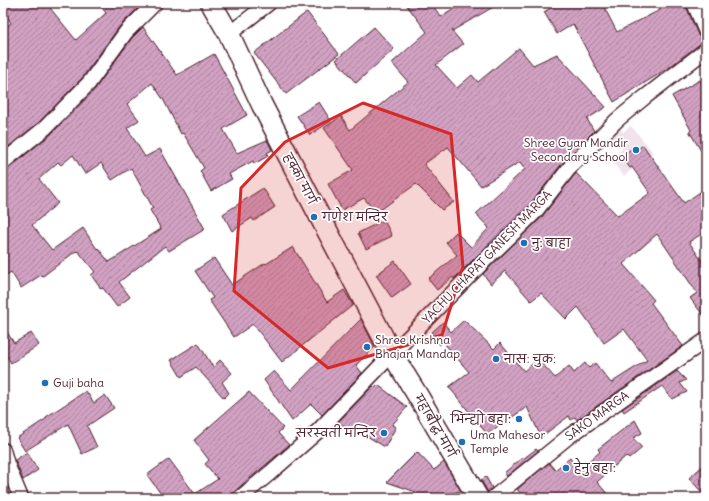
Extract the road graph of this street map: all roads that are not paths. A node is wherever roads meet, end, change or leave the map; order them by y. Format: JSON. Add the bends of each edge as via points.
{"nodes":[{"id":1,"x":155,"y":3,"type":"edge"},
{"id":2,"x":211,"y":3,"type":"edge"},
{"id":3,"x":269,"y":3,"type":"edge"},
{"id":4,"x":694,"y":3,"type":"edge"},
{"id":5,"x":706,"y":32,"type":"edge"},
{"id":6,"x":230,"y":34,"type":"junction"},
{"id":7,"x":706,"y":50,"type":"edge"},
{"id":8,"x":3,"y":162,"type":"edge"},
{"id":9,"x":706,"y":340,"type":"edge"},
{"id":10,"x":392,"y":354,"type":"junction"},
{"id":11,"x":3,"y":450,"type":"edge"},
{"id":12,"x":5,"y":465,"type":"edge"},
{"id":13,"x":21,"y":498,"type":"edge"},
{"id":14,"x":240,"y":498,"type":"edge"},
{"id":15,"x":478,"y":498,"type":"edge"},
{"id":16,"x":492,"y":498,"type":"edge"}],
"edges":[{"from":1,"to":8,"type":"street","via":[[126,32],[89,83],[45,128]]},
{"from":2,"to":6,"type":"main road","name":"हक्का मार्ग"},
{"from":3,"to":6,"type":"street"},
{"from":4,"to":5,"type":"street"},
{"from":6,"to":10,"type":"main road","name":"हक्का मार्ग","via":[[262,105]]},
{"from":7,"to":10,"type":"street","name":"YACHU CHAPAT GANESH MARGA","via":[[618,120],[572,166],[535,212]]},
{"from":9,"to":16,"type":"street","name":"SAKO MARGA","via":[[568,437]]},
{"from":10,"to":14,"type":"street","name":"YACHU CHAPAT GANESH MARGA","via":[[317,432]]},
{"from":10,"to":15,"type":"main road","name":"महाबौद्ध मार्ग"},
{"from":11,"to":12,"type":"street"},
{"from":12,"to":13,"type":"street"}]}
